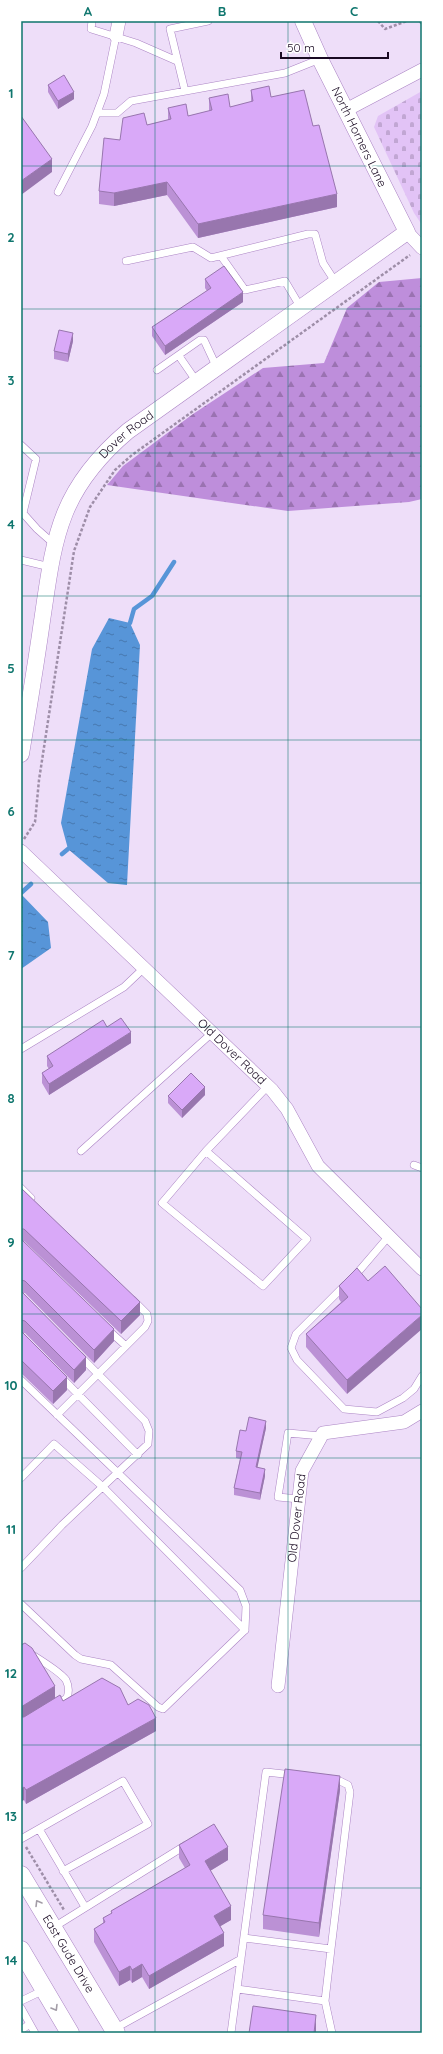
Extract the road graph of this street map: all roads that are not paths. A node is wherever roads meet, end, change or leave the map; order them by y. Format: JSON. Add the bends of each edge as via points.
{"nodes":[{"id":1,"x":92,"y":21,"type":"edge"},
{"id":2,"x":119,"y":21,"type":"edge"},
{"id":3,"x":208,"y":21,"type":"edge"},
{"id":4,"x":303,"y":21,"type":"edge"},
{"id":5,"x":116,"y":36,"type":"junction"},
{"id":6,"x":320,"y":60,"type":"junction"},
{"id":7,"x":177,"y":61,"type":"junction"},
{"id":8,"x":422,"y":70,"type":"edge"},
{"id":9,"x":185,"y":91,"type":"junction"},
{"id":10,"x":346,"y":110,"type":"junction"},
{"id":11,"x":97,"y":113,"type":"junction"},
{"id":12,"x":58,"y":192,"type":"dead end"},
{"id":13,"x":407,"y":232,"type":"junction"},
{"id":14,"x":422,"y":248,"type":"edge"},
{"id":15,"x":221,"y":256,"type":"junction"},
{"id":16,"x":126,"y":261,"type":"dead end"},
{"id":17,"x":336,"y":283,"type":"junction"},
{"id":18,"x":302,"y":308,"type":"junction"},
{"id":19,"x":179,"y":356,"type":"junction"},
{"id":20,"x":217,"y":368,"type":"junction"},
{"id":21,"x":157,"y":370,"type":"dead end"},
{"id":22,"x":197,"y":382,"type":"junction"},
{"id":23,"x":21,"y":445,"type":"edge"},
{"id":24,"x":22,"y":512,"type":"edge"},
{"id":25,"x":55,"y":544,"type":"junction"},
{"id":26,"x":21,"y":560,"type":"edge"},
{"id":27,"x":50,"y":567,"type":"junction"},
{"id":28,"x":21,"y":754,"type":"edge"},
{"id":29,"x":21,"y":851,"type":"edge"},
{"id":30,"x":144,"y":968,"type":"junction"},
{"id":31,"x":212,"y":1033,"type":"junction"},
{"id":32,"x":21,"y":1049,"type":"edge"},
{"id":33,"x":268,"y":1086,"type":"junction"},
{"id":34,"x":81,"y":1151,"type":"dead end"},
{"id":35,"x":206,"y":1151,"type":"junction"},
{"id":36,"x":414,"y":1165,"type":"dead end"},
{"id":37,"x":422,"y":1168,"type":"edge"},
{"id":38,"x":21,"y":1188,"type":"edge"},
{"id":39,"x":38,"y":1205,"type":"edge"},
{"id":40,"x":389,"y":1236,"type":"junction"},
{"id":41,"x":422,"y":1269,"type":"edge"},
{"id":42,"x":125,"y":1292,"type":"edge"},
{"id":43,"x":104,"y":1325,"type":"edge"},
{"id":44,"x":126,"y":1346,"type":"junction"},
{"id":45,"x":76,"y":1352,"type":"edge"},
{"id":46,"x":55,"y":1370,"type":"edge"},
{"id":47,"x":99,"y":1374,"type":"junction"},
{"id":48,"x":422,"y":1376,"type":"edge"},
{"id":49,"x":21,"y":1380,"type":"edge"},
{"id":50,"x":79,"y":1394,"type":"junction"},
{"id":51,"x":422,"y":1411,"type":"edge"},
{"id":52,"x":57,"y":1415,"type":"junction"},
{"id":53,"x":321,"y":1436,"type":"junction"},
{"id":54,"x":138,"y":1455,"type":"junction"},
{"id":55,"x":118,"y":1473,"type":"junction"},
{"id":56,"x":21,"y":1478,"type":"edge"},
{"id":57,"x":103,"y":1487,"type":"junction"},
{"id":58,"x":299,"y":1499,"type":"junction"},
{"id":59,"x":21,"y":1568,"type":"edge"},
{"id":60,"x":21,"y":1604,"type":"edge"},
{"id":61,"x":245,"y":1630,"type":"junction"},
{"id":62,"x":21,"y":1648,"type":"edge"},
{"id":63,"x":278,"y":1686,"type":"dead end"},
{"id":64,"x":47,"y":1710,"type":"edge"},
{"id":65,"x":303,"y":1776,"type":"edge"},
{"id":66,"x":325,"y":1779,"type":"edge"},
{"id":67,"x":39,"y":1829,"type":"junction"},
{"id":68,"x":21,"y":1839,"type":"edge"},
{"id":69,"x":193,"y":1841,"type":"edge"},
{"id":70,"x":64,"y":1871,"type":"junction"},
{"id":71,"x":21,"y":1875,"type":"edge"},
{"id":72,"x":85,"y":1907,"type":"junction"},
{"id":73,"x":52,"y":1928,"type":"junction"},
{"id":74,"x":244,"y":1938,"type":"junction"},
{"id":75,"x":331,"y":1949,"type":"junction"},
{"id":76,"x":21,"y":1950,"type":"edge"},
{"id":77,"x":241,"y":1959,"type":"junction"},
{"id":78,"x":237,"y":1989,"type":"junction"},
{"id":79,"x":45,"y":1990,"type":"junction"},
{"id":80,"x":21,"y":2001,"type":"edge"},
{"id":81,"x":325,"y":2001,"type":"junction"},
{"id":82,"x":21,"y":2008,"type":"edge"},
{"id":83,"x":30,"y":2024,"type":"junction"},
{"id":84,"x":21,"y":2030,"type":"edge"},
{"id":85,"x":114,"y":2031,"type":"edge"},
{"id":86,"x":35,"y":2033,"type":"edge"},
{"id":87,"x":70,"y":2033,"type":"edge"},
{"id":88,"x":231,"y":2033,"type":"edge"},
{"id":89,"x":332,"y":2033,"type":"edge"}],
"edges":[{"from":1,"to":5,"type":"lane","via":[[91,29]]},
{"from":2,"to":5,"type":"street"},
{"from":3,"to":7,"type":"lane","via":[[170,29]]},
{"from":4,"to":6,"type":"street","name":"North Horners Lane"},
{"from":5,"to":7,"type":"lane"},
{"from":5,"to":11,"type":"lane","via":[[104,94]]},
{"from":6,"to":9,"type":"lane","via":[[285,73]]},
{"from":6,"to":10,"type":"street","name":"North Horners Lane"},
{"from":7,"to":9,"type":"lane"},
{"from":8,"to":10,"type":"street"},
{"from":9,"to":11,"type":"lane","via":[[131,101],[117,113]]},
{"from":10,"to":13,"type":"street","name":"North Horners Lane"},
{"from":11,"to":12,"type":"lane","via":[[85,142]]},
{"from":13,"to":14,"type":"street","name":"North Horners Lane"},
{"from":13,"to":17,"type":"street","name":"Dover Road"},
{"from":15,"to":16,"type":"lane","via":[[210,258],[193,247]]},
{"from":15,"to":17,"type":"lane","via":[[315,234],[323,263]]},
{"from":15,"to":18,"type":"lane","via":[[245,290],[285,281]]},
{"from":17,"to":18,"type":"street","name":"Dover Road"},
{"from":18,"to":20,"type":"street","name":"Dover Road"},
{"from":19,"to":20,"type":"lane","via":[[200,340],[204,340]]},
{"from":19,"to":21,"type":"lane"},
{"from":19,"to":22,"type":"lane"},
{"from":20,"to":22,"type":"street","name":"Dover Road"},
{"from":22,"to":25,"type":"street","name":"Dover Road","via":[[128,431],[93,465],[72,498]]},
{"from":23,"to":24,"type":"lane","via":[[36,458]]},
{"from":24,"to":25,"type":"lane","via":[[37,530]]},
{"from":25,"to":27,"type":"street","name":"Dover Road"},
{"from":26,"to":27,"type":"lane"},
{"from":27,"to":28,"type":"street","name":"Dover Road"},
{"from":29,"to":30,"type":"street","name":"Old Dover Road"},
{"from":30,"to":31,"type":"street","name":"Old Dover Road"},
{"from":30,"to":32,"type":"lane","via":[[124,987]]},
{"from":31,"to":33,"type":"street","name":"Old Dover Road"},
{"from":31,"to":34,"type":"lane"},
{"from":33,"to":35,"type":"lane"},
{"from":33,"to":40,"type":"street","name":"Old Dover Road","via":[[287,1109],[318,1166]]},
{"from":35,"to":35,"type":"lane","via":[[162,1202],[263,1286],[307,1239]]},
{"from":36,"to":37,"type":"lane"},
{"from":38,"to":39,"type":"lane"},
{"from":40,"to":41,"type":"street","name":"Old Dover Road"},
{"from":40,"to":48,"type":"lane","via":[[355,1276],[296,1334],[291,1348],[296,1360],[344,1409],[377,1412],[403,1398],[414,1389]]},
{"from":42,"to":44,"type":"lane","via":[[147,1314],[148,1321]]},
{"from":43,"to":44,"type":"lane"},
{"from":44,"to":47,"type":"lane"},
{"from":45,"to":47,"type":"lane"},
{"from":46,"to":50,"type":"lane"},
{"from":47,"to":50,"type":"lane"},
{"from":47,"to":54,"type":"lane","via":[[145,1422],[149,1431],[148,1444]]},
{"from":49,"to":52,"type":"lane"},
{"from":50,"to":52,"type":"lane"},
{"from":50,"to":54,"type":"lane"},
{"from":51,"to":53,"type":"street","via":[[404,1422],[323,1433]]},
{"from":52,"to":55,"type":"lane"},
{"from":53,"to":58,"type":"street","name":"Old Dover Road","via":[[302,1471]]},
{"from":53,"to":58,"type":"lane","via":[[288,1433],[278,1497]]},
{"from":54,"to":55,"type":"lane"},
{"from":55,"to":57,"type":"lane"},
{"from":55,"to":61,"type":"lane","via":[[240,1590],[246,1606]]},
{"from":56,"to":57,"type":"lane","via":[[54,1444]]},
{"from":57,"to":59,"type":"lane"},
{"from":57,"to":61,"type":"lane"},
{"from":58,"to":63,"type":"street","name":"Old Dover Road"},
{"from":60,"to":61,"type":"lane","via":[[75,1655],[81,1659],[111,1665],[163,1709]]},
{"from":62,"to":64,"type":"lane","via":[[65,1679],[69,1691],[66,1698]]},
{"from":65,"to":74,"type":"lane","via":[[266,1772]]},
{"from":66,"to":75,"type":"lane","via":[[340,1780],[348,1785],[350,1792]]},
{"from":67,"to":68,"type":"lane"},
{"from":67,"to":70,"type":"lane"},
{"from":67,"to":70,"type":"lane","via":[[123,1781],[148,1824]]},
{"from":69,"to":72,"type":"lane"},
{"from":70,"to":72,"type":"lane"},
{"from":73,"to":71,"type":"main road","name":"East Gude Drive","one_way":true},
{"from":72,"to":73,"type":"lane"},
{"from":73,"to":85,"type":"main road","name":"East Gude Drive"},
{"from":74,"to":75,"type":"lane"},
{"from":74,"to":77,"type":"lane"},
{"from":75,"to":81,"type":"lane"},
{"from":76,"to":79,"type":"main road"},
{"from":77,"to":78,"type":"lane"},
{"from":77,"to":85,"type":"lane"},
{"from":78,"to":81,"type":"lane"},
{"from":78,"to":88,"type":"lane"},
{"from":79,"to":80,"type":"lane"},
{"from":79,"to":87,"type":"main road","one_way":true},
{"from":81,"to":89,"type":"lane"},
{"from":82,"to":83,"type":"lane"},
{"from":83,"to":84,"type":"lane"},
{"from":83,"to":86,"type":"lane"}]}
